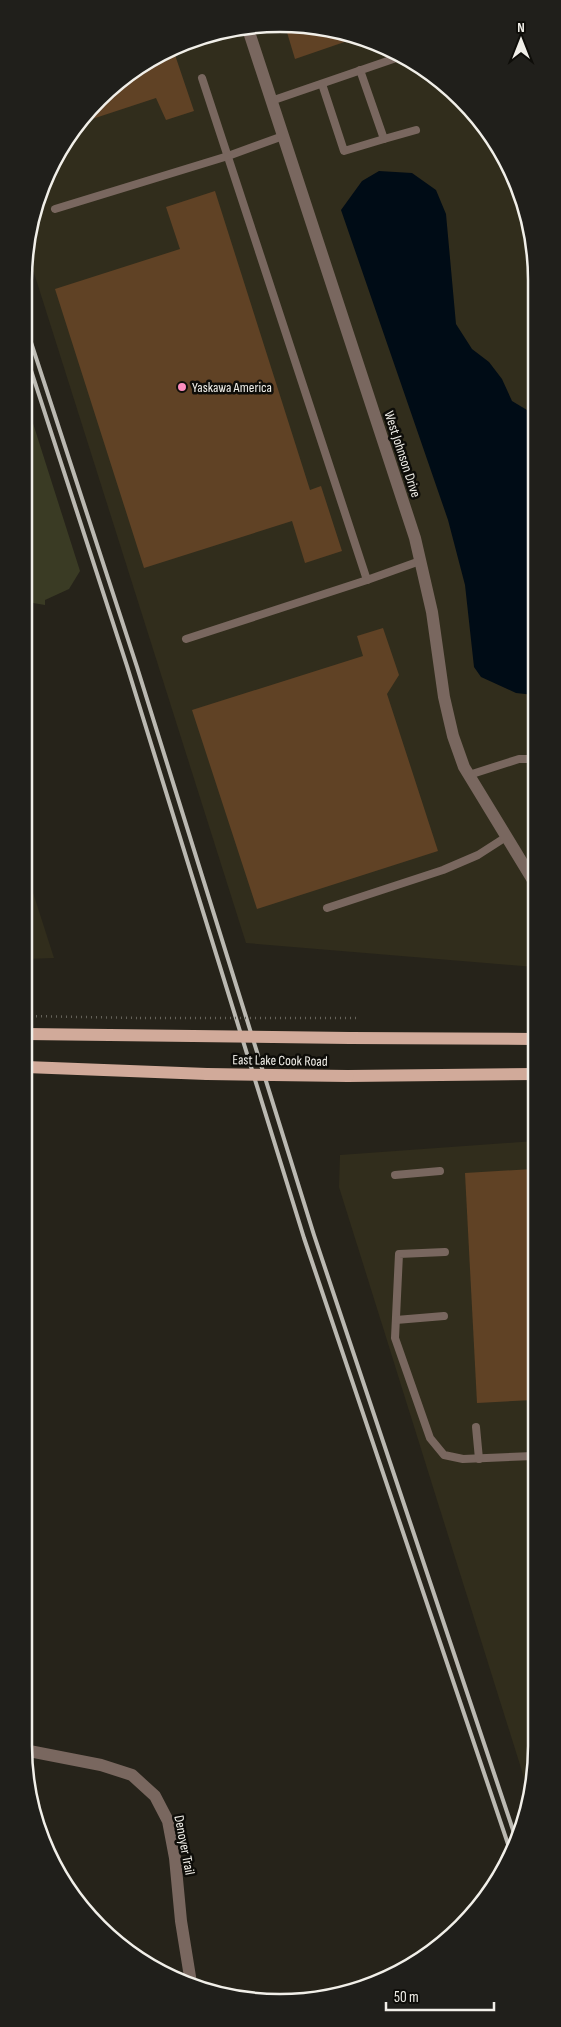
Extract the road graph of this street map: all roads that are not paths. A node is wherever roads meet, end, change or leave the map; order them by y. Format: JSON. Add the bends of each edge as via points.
{"nodes":[{"id":1,"x":250,"y":35,"type":"edge"},
{"id":2,"x":392,"y":59,"type":"edge"},
{"id":3,"x":360,"y":70,"type":"junction"},
{"id":4,"x":202,"y":78,"type":"dead end"},
{"id":5,"x":322,"y":84,"type":"junction"},
{"id":6,"x":271,"y":101,"type":"junction"},
{"id":7,"x":416,"y":130,"type":"dead end"},
{"id":8,"x":283,"y":136,"type":"junction"},
{"id":9,"x":384,"y":139,"type":"junction"},
{"id":10,"x":228,"y":156,"type":"junction"},
{"id":11,"x":55,"y":209,"type":"dead end"},
{"id":12,"x":420,"y":562,"type":"junction"},
{"id":13,"x":367,"y":580,"type":"junction"},
{"id":14,"x":186,"y":640,"type":"dead end"},
{"id":15,"x":528,"y":759,"type":"edge"},
{"id":16,"x":469,"y":775,"type":"junction"},
{"id":17,"x":506,"y":837,"type":"junction"},
{"id":18,"x":528,"y":872,"type":"edge"},
{"id":19,"x":327,"y":908,"type":"dead end"},
{"id":20,"x":32,"y":1034,"type":"edge"},
{"id":21,"x":528,"y":1039,"type":"edge"},
{"id":22,"x":32,"y":1067,"type":"edge"},
{"id":23,"x":528,"y":1074,"type":"edge"},
{"id":24,"x":440,"y":1171,"type":"dead end"},
{"id":25,"x":395,"y":1175,"type":"dead end"},
{"id":26,"x":445,"y":1252,"type":"dead end"},
{"id":27,"x":444,"y":1316,"type":"dead end"},
{"id":28,"x":396,"y":1320,"type":"junction"},
{"id":29,"x":476,"y":1427,"type":"dead end"},
{"id":30,"x":528,"y":1456,"type":"edge"},
{"id":31,"x":480,"y":1458,"type":"junction"},
{"id":32,"x":32,"y":1752,"type":"edge"},
{"id":33,"x":190,"y":1977,"type":"edge"}],
"edges":[{"from":1,"to":6,"type":"street","name":"West Johnson Drive"},
{"from":2,"to":3,"type":"lane"},
{"from":3,"to":5,"type":"lane"},
{"from":3,"to":9,"type":"lane"},
{"from":4,"to":10,"type":"lane"},
{"from":5,"to":6,"type":"lane"},
{"from":5,"to":9,"type":"lane","via":[[344,150]]},
{"from":6,"to":8,"type":"street","name":"West Johnson Drive"},
{"from":7,"to":9,"type":"lane"},
{"from":8,"to":10,"type":"lane"},
{"from":8,"to":12,"type":"street","name":"West Johnson Drive"},
{"from":10,"to":11,"type":"lane"},
{"from":10,"to":13,"type":"lane"},
{"from":12,"to":13,"type":"lane"},
{"from":12,"to":16,"type":"street","name":"West Johnson Drive","via":[[432,612],[444,697],[453,736]]},
{"from":13,"to":14,"type":"lane"},
{"from":15,"to":16,"type":"lane"},
{"from":16,"to":17,"type":"street","name":"West Johnson Drive"},
{"from":17,"to":18,"type":"street","name":"West Johnson Drive"},
{"from":17,"to":19,"type":"lane","via":[[478,855],[443,870]]},
{"from":20,"to":21,"type":"main road","name":"East Lake Cook Road","bridge":true},
{"from":22,"to":23,"type":"main road","name":"East Lake Cook Road","bridge":true,"via":[[348,1076]]},
{"from":24,"to":25,"type":"lane"},
{"from":26,"to":28,"type":"lane","via":[[399,1254]]},
{"from":27,"to":28,"type":"lane"},
{"from":28,"to":31,"type":"lane","via":[[395,1338],[430,1438],[444,1455]]},
{"from":29,"to":31,"type":"lane"},
{"from":30,"to":31,"type":"lane"},
{"from":32,"to":33,"type":"street","name":"Denoyer Trail","via":[[101,1765],[132,1775],[155,1796],[168,1821]]}]}
